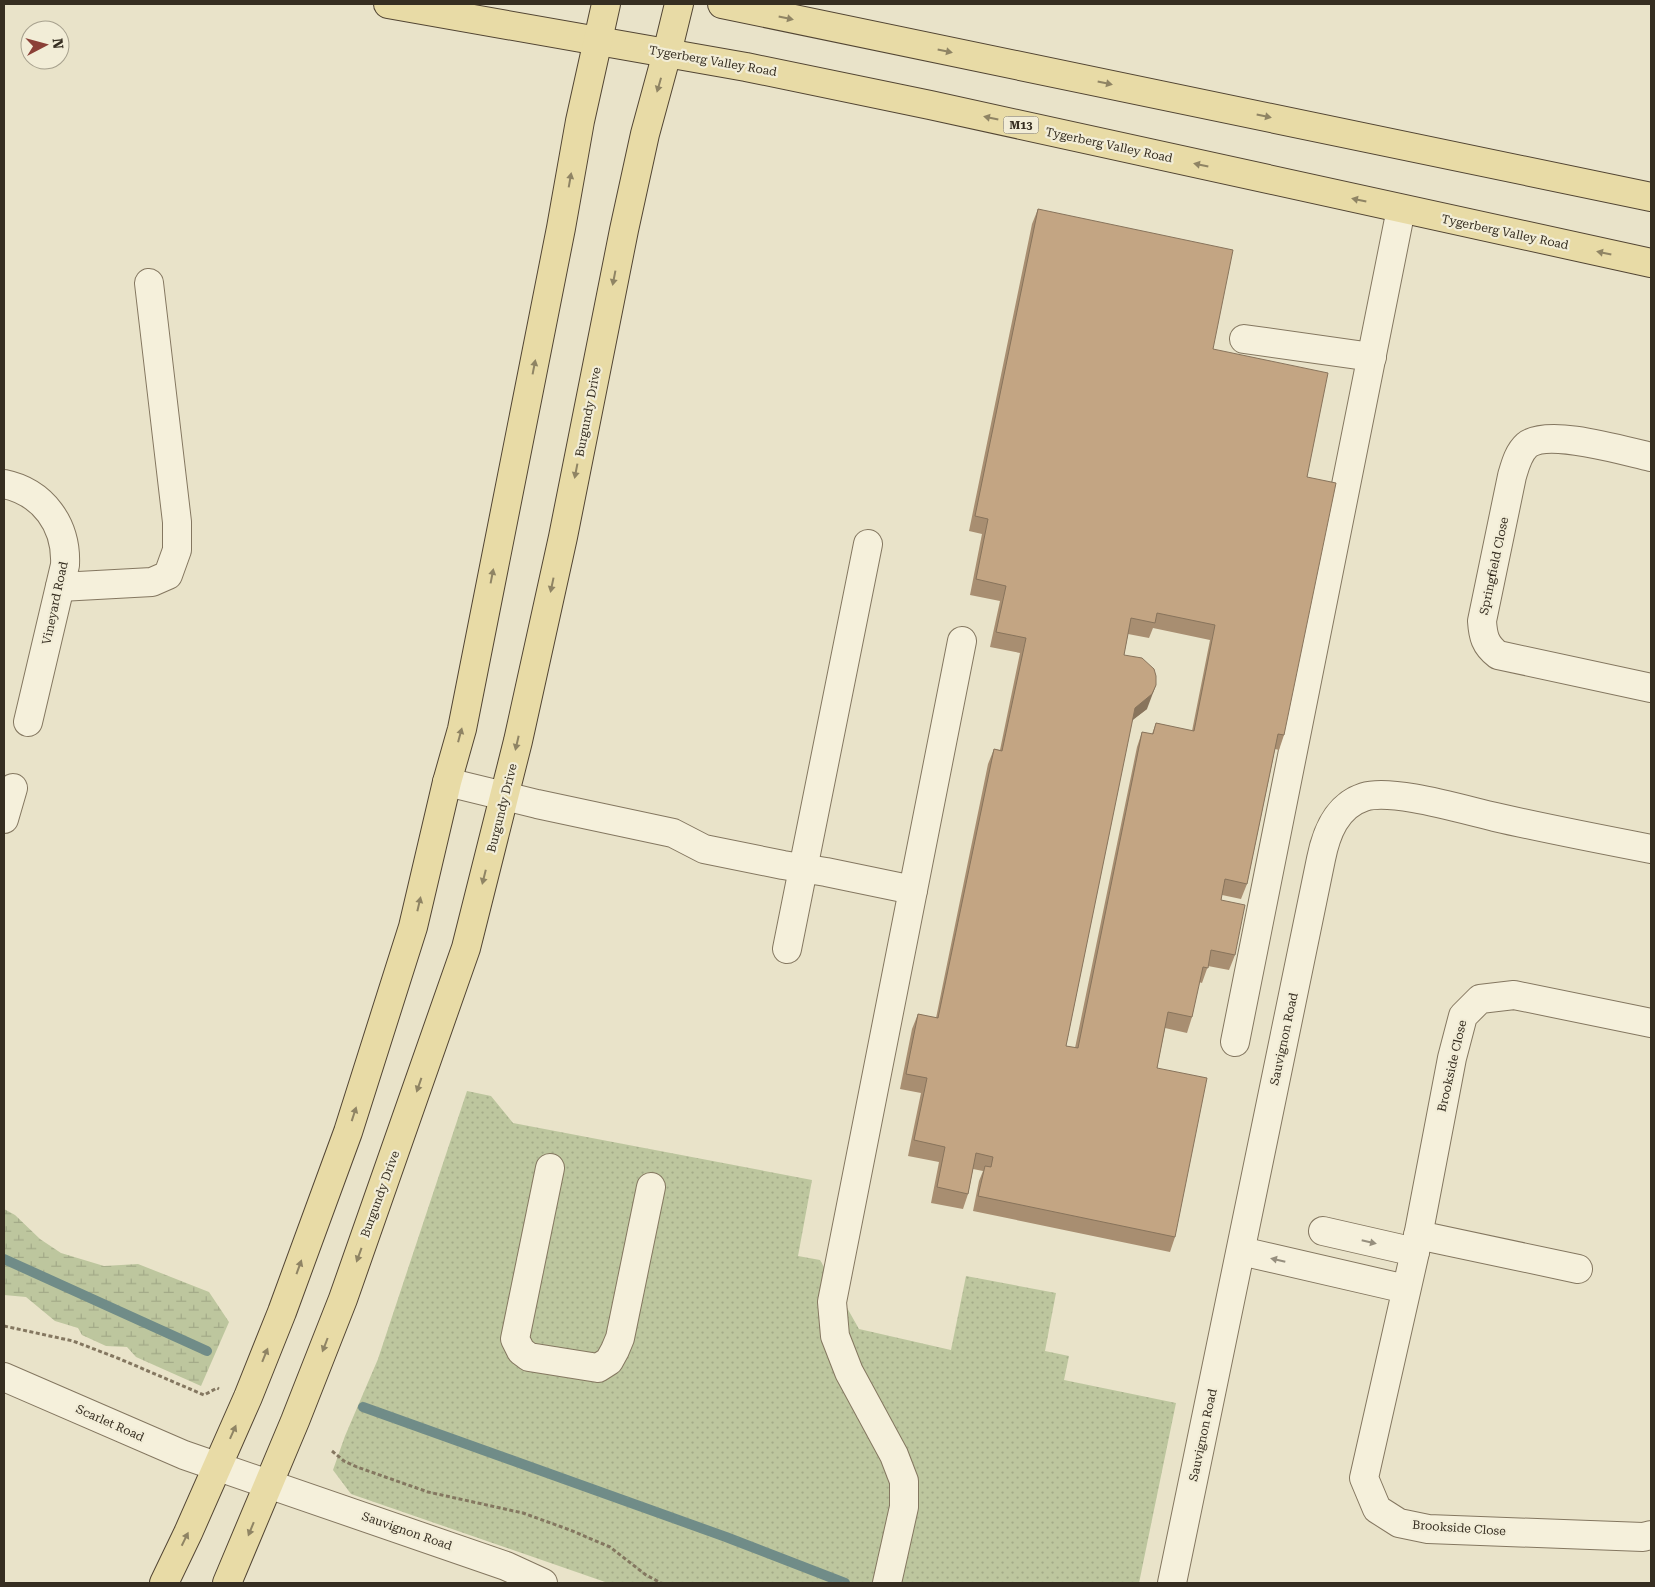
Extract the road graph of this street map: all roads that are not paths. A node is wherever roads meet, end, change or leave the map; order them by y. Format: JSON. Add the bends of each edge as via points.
{"nodes":[{"id":1,"x":388,"y":4,"type":"edge"},
{"id":2,"x":606,"y":4,"type":"edge"},
{"id":3,"x":679,"y":4,"type":"edge"},
{"id":4,"x":722,"y":4,"type":"edge"},
{"id":5,"x":597,"y":41,"type":"junction"},
{"id":6,"x":668,"y":53,"type":"junction"},
{"id":7,"x":1651,"y":197,"type":"edge"},
{"id":8,"x":1401,"y":209,"type":"junction"},
{"id":9,"x":1651,"y":263,"type":"edge"},
{"id":10,"x":149,"y":283,"type":"dead end"},
{"id":11,"x":1244,"y":339,"type":"dead end"},
{"id":12,"x":1372,"y":357,"type":"junction"},
{"id":13,"x":1651,"y":457,"type":"edge"},
{"id":14,"x":4,"y":484,"type":"edge"},
{"id":15,"x":868,"y":544,"type":"dead end"},
{"id":16,"x":60,"y":587,"type":"junction"},
{"id":17,"x":962,"y":642,"type":"dead end"},
{"id":18,"x":1651,"y":688,"type":"edge"},
{"id":19,"x":28,"y":722,"type":"dead end"},
{"id":20,"x":447,"y":782,"type":"junction"},
{"id":21,"x":13,"y":788,"type":"dead end"},
{"id":22,"x":505,"y":796,"type":"junction"},
{"id":23,"x":4,"y":819,"type":"edge"},
{"id":24,"x":1651,"y":849,"type":"edge"},
{"id":25,"x":802,"y":869,"type":"junction"},
{"id":26,"x":914,"y":890,"type":"junction"},
{"id":27,"x":787,"y":950,"type":"dead end"},
{"id":28,"x":1651,"y":1022,"type":"edge"},
{"id":29,"x":1235,"y":1042,"type":"dead end"},
{"id":30,"x":550,"y":1168,"type":"dead end"},
{"id":31,"x":651,"y":1187,"type":"dead end"},
{"id":32,"x":1323,"y":1232,"type":"dead end"},
{"id":33,"x":1417,"y":1244,"type":"junction"},
{"id":34,"x":1240,"y":1251,"type":"junction"},
{"id":35,"x":1578,"y":1269,"type":"dead end"},
{"id":36,"x":1406,"y":1289,"type":"junction"},
{"id":37,"x":4,"y":1377,"type":"edge"},
{"id":38,"x":217,"y":1466,"type":"junction"},
{"id":39,"x":269,"y":1484,"type":"junction"},
{"id":40,"x":1651,"y":1535,"type":"edge"},
{"id":41,"x":164,"y":1583,"type":"edge"},
{"id":42,"x":227,"y":1583,"type":"edge"},
{"id":43,"x":543,"y":1583,"type":"edge"},
{"id":44,"x":887,"y":1583,"type":"edge"},
{"id":45,"x":1172,"y":1583,"type":"edge"}],
"edges":[{"from":1,"to":5,"type":"main road","name":"Tygerberg Valley Road","number":"M13"},
{"from":2,"to":5,"type":"main road"},
{"from":3,"to":6,"type":"main road","name":"Burgundy Drive"},
{"from":4,"to":7,"type":"main road","one_way":true},
{"from":5,"to":6,"type":"main road","name":"Tygerberg Valley Road","number":"M13"},
{"from":20,"to":5,"type":"main road","one_way":true,"via":[[462,729]]},
{"from":8,"to":6,"type":"main road","name":"Tygerberg Valley Road","number":"M13","one_way":true,"via":[[930,105]]},
{"from":6,"to":22,"type":"main road","name":"Burgundy Drive","one_way":true,"via":[[645,134],[563,537]]},
{"from":9,"to":8,"type":"main road","name":"Tygerberg Valley Road","number":"M13","one_way":true},
{"from":8,"to":12,"type":"street"},
{"from":10,"to":16,"type":"street","via":[[176,512],[177,550],[168,575],[152,582]]},
{"from":11,"to":12,"type":"street"},
{"from":12,"to":29,"type":"street"},
{"from":13,"to":18,"type":"street","name":"Springfield Close","via":[[1562,438],[1527,445],[1517,458],[1512,476],[1482,621],[1483,636],[1498,655]]},
{"from":14,"to":16,"type":"street","name":"Vineyard Road","via":[[31,494],[42,502],[59,525],[66,551]]},
{"from":15,"to":25,"type":"street"},
{"from":16,"to":19,"type":"street","name":"Vineyard Road"},
{"from":17,"to":26,"type":"street"},
{"from":20,"to":22,"type":"street"},
{"from":38,"to":20,"type":"main road","one_way":true,"via":[[282,1312],[348,1132],[413,927]]},
{"from":21,"to":23,"type":"street"},
{"from":22,"to":25,"type":"street","via":[[673,833],[704,849]]},
{"from":22,"to":39,"type":"main road","name":"Burgundy Drive","one_way":true,"via":[[454,985],[343,1299]]},
{"from":24,"to":34,"type":"street","name":"Sauvignon Road","via":[[1398,796],[1363,797],[1344,810],[1326,836]]},
{"from":25,"to":26,"type":"street"},
{"from":25,"to":27,"type":"street"},
{"from":26,"to":44,"type":"street","via":[[832,1302],[835,1336],[849,1372],[894,1455],[904,1481],[904,1507]]},
{"from":28,"to":33,"type":"street","name":"Brookside Close","via":[[1514,996],[1480,999],[1463,1016],[1452,1058]]},
{"from":30,"to":31,"type":"street","via":[[515,1338],[521,1351],[529,1357],[598,1368],[609,1361],[620,1338]]},
{"from":32,"to":33,"type":"street","one_way":true},
{"from":33,"to":35,"type":"street"},
{"from":33,"to":36,"type":"street","name":"Brookside Close"},
{"from":36,"to":34,"type":"street","one_way":true},
{"from":34,"to":45,"type":"street","name":"Sauvignon Road"},
{"from":36,"to":40,"type":"street","name":"Brookside Close","via":[[1364,1478],[1377,1509],[1398,1523],[1428,1528],[1643,1538]]},
{"from":37,"to":38,"type":"street","name":"Scarlet Road","via":[[172,1450]]},
{"from":38,"to":39,"type":"street","name":"Scarlet Road"},
{"from":41,"to":38,"type":"main road","one_way":true},
{"from":39,"to":42,"type":"main road","name":"Burgundy Drive","one_way":true},
{"from":39,"to":43,"type":"street","name":"Sauvignon Road","via":[[506,1566]]}]}
